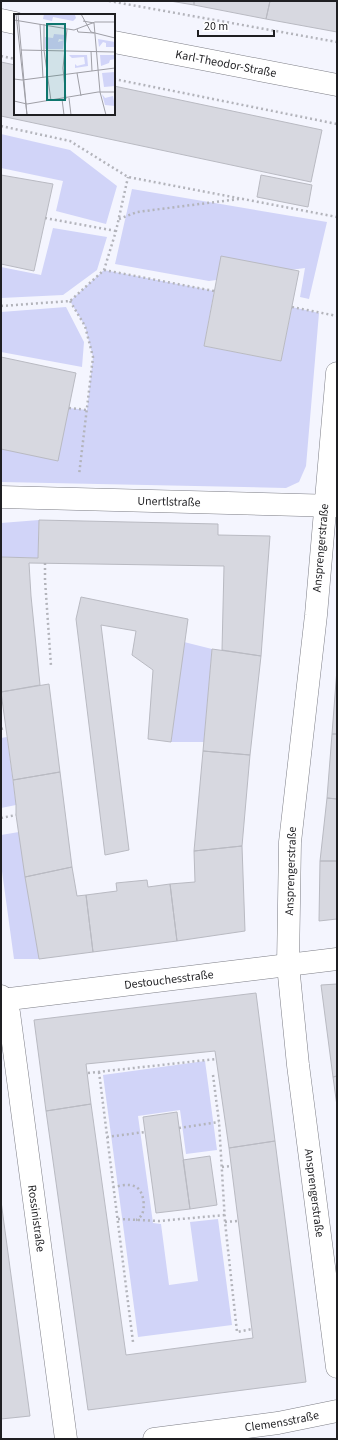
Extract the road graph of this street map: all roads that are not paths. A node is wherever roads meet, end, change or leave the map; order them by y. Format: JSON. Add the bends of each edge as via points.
{"nodes":[{"id":1,"x":1,"y":20,"type":"edge"},
{"id":2,"x":14,"y":23,"type":"edge"},
{"id":3,"x":115,"y":42,"type":"edge"},
{"id":4,"x":337,"y":85,"type":"edge"},
{"id":5,"x":337,"y":373,"type":"edge"},
{"id":6,"x":1,"y":497,"type":"edge"},
{"id":7,"x":331,"y":506,"type":"edge"},
{"id":8,"x":337,"y":959,"type":"edge"},
{"id":9,"x":288,"y":965,"type":"junction"},
{"id":10,"x":2,"y":998,"type":"edge"},
{"id":11,"x":337,"y":1367,"type":"edge"},
{"id":12,"x":337,"y":1411,"type":"edge"},
{"id":13,"x":279,"y":1431,"type":"edge"},
{"id":14,"x":66,"y":1439,"type":"edge"},
{"id":15,"x":154,"y":1439,"type":"edge"}],
"edges":[{"from":1,"to":2,"type":"street"},
{"from":3,"to":4,"type":"street","name":"Karl-Theodor-Straße"},
{"from":5,"to":7,"type":"street","name":"Ansprengerstraße"},
{"from":6,"to":7,"type":"street","name":"Unertlstraße"},
{"from":7,"to":9,"type":"street","name":"Ansprengerstraße","via":[[290,842]]},
{"from":8,"to":9,"type":"street","name":"Destouchesstraße"},
{"from":9,"to":10,"type":"street","name":"Destouchesstraße"},
{"from":9,"to":11,"type":"street","name":"Ansprengerstraße","via":[[298,1065]]},
{"from":10,"to":14,"type":"street","name":"Rossinistraße","via":[[9,1013]]},
{"from":12,"to":13,"type":"street","name":"Clemensstraße"},
{"from":13,"to":15,"type":"street","name":"Clemensstraße"}]}
